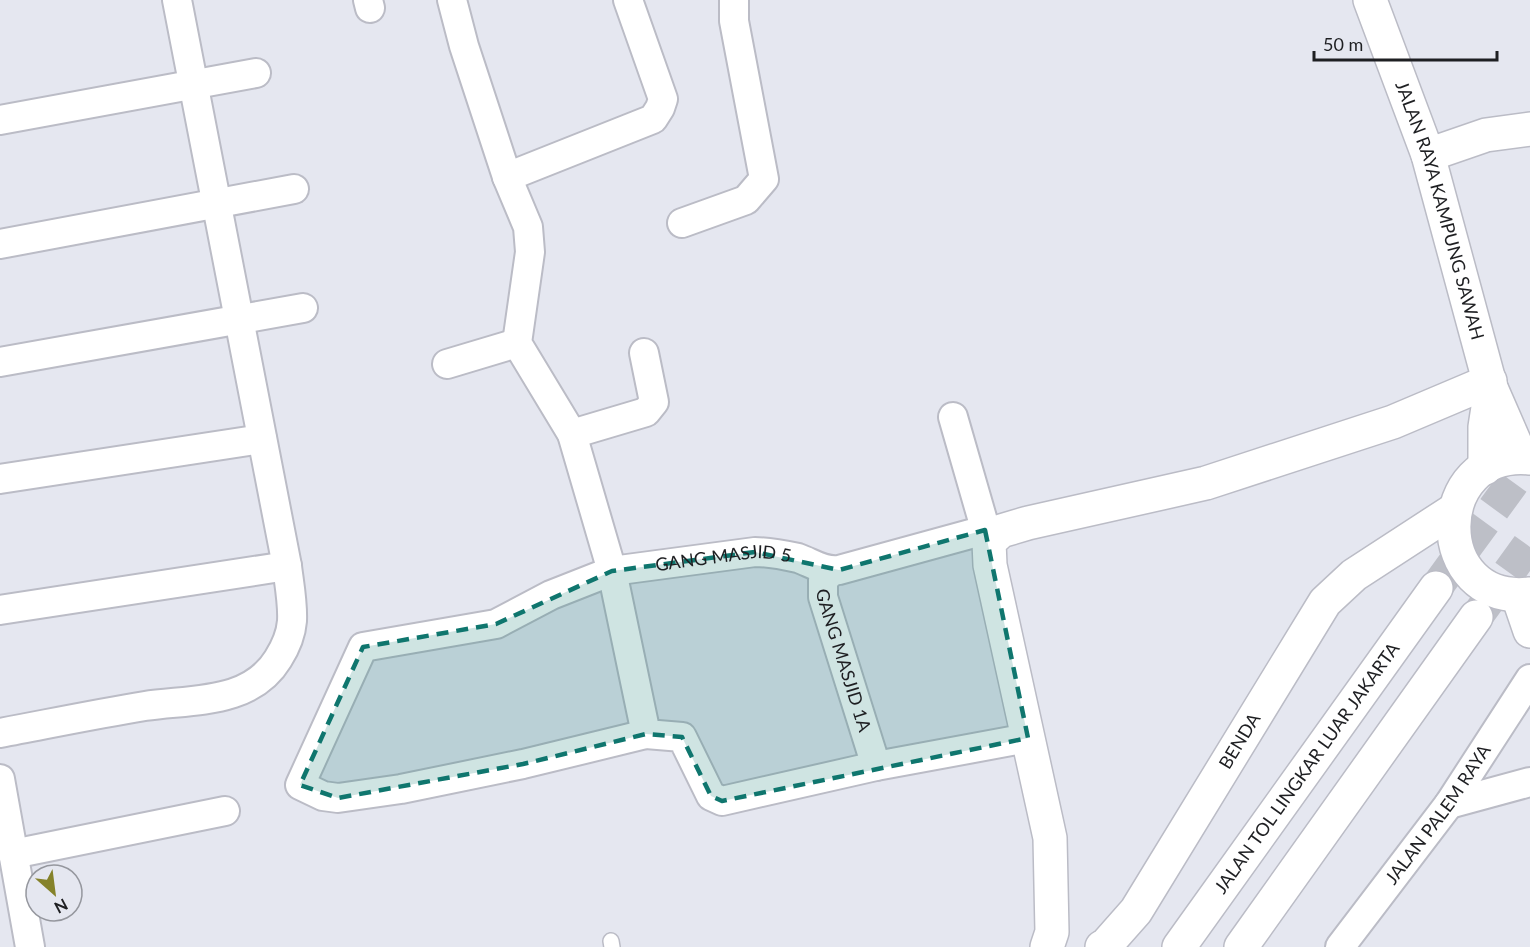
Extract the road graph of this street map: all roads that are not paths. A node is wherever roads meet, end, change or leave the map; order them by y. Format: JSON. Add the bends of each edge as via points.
{"nodes":[{"id":1,"x":177,"y":0,"type":"edge"},
{"id":2,"x":452,"y":0,"type":"edge"},
{"id":3,"x":628,"y":0,"type":"edge"},
{"id":4,"x":734,"y":0,"type":"edge"},
{"id":5,"x":1370,"y":0,"type":"edge"},
{"id":6,"x":256,"y":73,"type":"dead end"},
{"id":7,"x":194,"y":84,"type":"junction"},
{"id":8,"x":0,"y":120,"type":"edge"},
{"id":9,"x":1530,"y":129,"type":"edge"},
{"id":10,"x":1428,"y":155,"type":"junction"},
{"id":11,"x":507,"y":177,"type":"junction"},
{"id":12,"x":294,"y":189,"type":"dead end"},
{"id":13,"x":216,"y":204,"type":"junction"},
{"id":14,"x":682,"y":223,"type":"dead end"},
{"id":15,"x":0,"y":244,"type":"edge"},
{"id":16,"x":303,"y":308,"type":"dead end"},
{"id":17,"x":239,"y":319,"type":"junction"},
{"id":18,"x":518,"y":343,"type":"junction"},
{"id":19,"x":644,"y":353,"type":"dead end"},
{"id":20,"x":0,"y":362,"type":"edge"},
{"id":21,"x":447,"y":364,"type":"dead end"},
{"id":22,"x":1491,"y":384,"type":"junction"},
{"id":23,"x":953,"y":417,"type":"dead end"},
{"id":24,"x":572,"y":434,"type":"junction"},
{"id":25,"x":262,"y":440,"type":"junction"},
{"id":26,"x":1526,"y":457,"type":"edge"},
{"id":27,"x":1485,"y":468,"type":"junction"},
{"id":28,"x":0,"y":479,"type":"edge"},
{"id":29,"x":1454,"y":510,"type":"junction"},
{"id":30,"x":987,"y":536,"type":"junction"},
{"id":31,"x":1393,"y":548,"type":"junction"},
{"id":32,"x":1457,"y":553,"type":"junction"},
{"id":33,"x":287,"y":566,"type":"junction"},
{"id":34,"x":612,"y":571,"type":"junction"},
{"id":35,"x":832,"y":571,"type":"junction"},
{"id":36,"x":1436,"y":588,"type":"tunnel mouth"},
{"id":37,"x":1524,"y":595,"type":"edge"},
{"id":38,"x":0,"y":610,"type":"edge"},
{"id":39,"x":1476,"y":617,"type":"tunnel mouth"},
{"id":40,"x":1530,"y":631,"type":"edge"},
{"id":41,"x":1530,"y":679,"type":"edge"},
{"id":42,"x":0,"y":733,"type":"edge"},
{"id":43,"x":646,"y":734,"type":"junction"},
{"id":44,"x":1028,"y":738,"type":"junction"},
{"id":45,"x":876,"y":766,"type":"junction"},
{"id":46,"x":0,"y":779,"type":"edge"},
{"id":47,"x":1530,"y":782,"type":"edge"},
{"id":48,"x":1449,"y":804,"type":"junction"},
{"id":49,"x":225,"y":811,"type":"dead end"},
{"id":50,"x":13,"y":854,"type":"junction"},
{"id":51,"x":30,"y":947,"type":"edge"},
{"id":52,"x":1047,"y":947,"type":"edge"},
{"id":53,"x":1102,"y":947,"type":"edge"},
{"id":54,"x":1179,"y":947,"type":"edge"},
{"id":55,"x":1241,"y":947,"type":"edge"},
{"id":56,"x":1340,"y":947,"type":"edge"}],
"edges":[{"from":1,"to":7,"type":"street"},
{"from":2,"to":11,"type":"street"},
{"from":3,"to":11,"type":"street","via":[[663,99],[653,119]]},
{"from":4,"to":14,"type":"street","via":[[734,21],[764,179],[746,200]]},
{"from":5,"to":10,"type":"main road","name":"JALAN RAYA KAMPUNG SAWAH"},
{"from":6,"to":7,"type":"street"},
{"from":7,"to":8,"type":"street"},
{"from":7,"to":13,"type":"street"},
{"from":9,"to":10,"type":"main road","via":[[1486,135]]},
{"from":10,"to":22,"type":"main road","name":"JALAN RAYA KAMPUNG SAWAH"},
{"from":11,"to":18,"type":"street","via":[[528,227],[530,252]]},
{"from":12,"to":13,"type":"street"},
{"from":13,"to":15,"type":"street"},
{"from":13,"to":17,"type":"street"},
{"from":16,"to":17,"type":"street"},
{"from":17,"to":20,"type":"street"},
{"from":17,"to":25,"type":"street"},
{"from":18,"to":21,"type":"street"},
{"from":18,"to":24,"type":"street"},
{"from":19,"to":24,"type":"street","via":[[652,406],[646,412]]},
{"from":22,"to":26,"type":"main road","name":"JALAN RAYA KAMPUNG SAWAH"},
{"from":22,"to":27,"type":"main road","name":"JALAN RAYA KAMPUNG SAWAH"},
{"from":22,"to":30,"type":"main road","via":[[1393,422],[1206,483]]},
{"from":23,"to":30,"type":"street"},
{"from":24,"to":34,"type":"street"},
{"from":25,"to":28,"type":"street"},
{"from":25,"to":33,"type":"street"},
{"from":26,"to":27,"type":"main road","via":[[1508,458]]},
{"from":27,"to":29,"type":"main road","via":[[1465,486]]},
{"from":29,"to":31,"type":"main road","name":"BENDA"},
{"from":29,"to":32,"type":"main road","via":[[1452,531]]},
{"from":30,"to":35,"type":"street","name":"GANG MASJID 1A"},
{"from":30,"to":44,"type":"main road"},
{"from":31,"to":32,"type":"main road","name":"BENDA","via":[[1431,542]]},
{"from":31,"to":53,"type":"main road","name":"BENDA","via":[[1354,575],[1325,602],[1136,911]]},
{"from":32,"to":37,"type":"main road","via":[[1475,579],[1502,593]]},
{"from":33,"to":38,"type":"street"},
{"from":33,"to":42,"type":"street","via":[[292,621],[285,647],[262,678],[242,690]]},
{"from":34,"to":35,"type":"street","name":"GANG MASJID 5","via":[[766,552]]},
{"from":34,"to":43,"type":"street"},
{"from":34,"to":43,"type":"street","name":"GANG MASJID 5","via":[[551,595],[496,624],[363,647],[300,785],[338,798],[401,789]]},
{"from":35,"to":45,"type":"street","name":"GANG MASJID 1A","via":[[823,580],[823,597]]},
{"from":36,"to":54,"type":"main road","name":"JALAN TOL LINGKAR LUAR JAKARTA"},
{"from":37,"to":40,"type":"main road"},
{"from":39,"to":55,"type":"main road"},
{"from":41,"to":48,"type":"street","name":"JALAN PALEM RAYA"},
{"from":43,"to":45,"type":"street","via":[[682,737],[711,796],[722,801]]},
{"from":44,"to":45,"type":"street"},
{"from":44,"to":52,"type":"main road","via":[[1050,838],[1052,932]]},
{"from":46,"to":50,"type":"street"},
{"from":47,"to":48,"type":"street"},
{"from":48,"to":56,"type":"street","name":"JALAN PALEM RAYA"},
{"from":49,"to":50,"type":"street"},
{"from":50,"to":51,"type":"street"}]}
